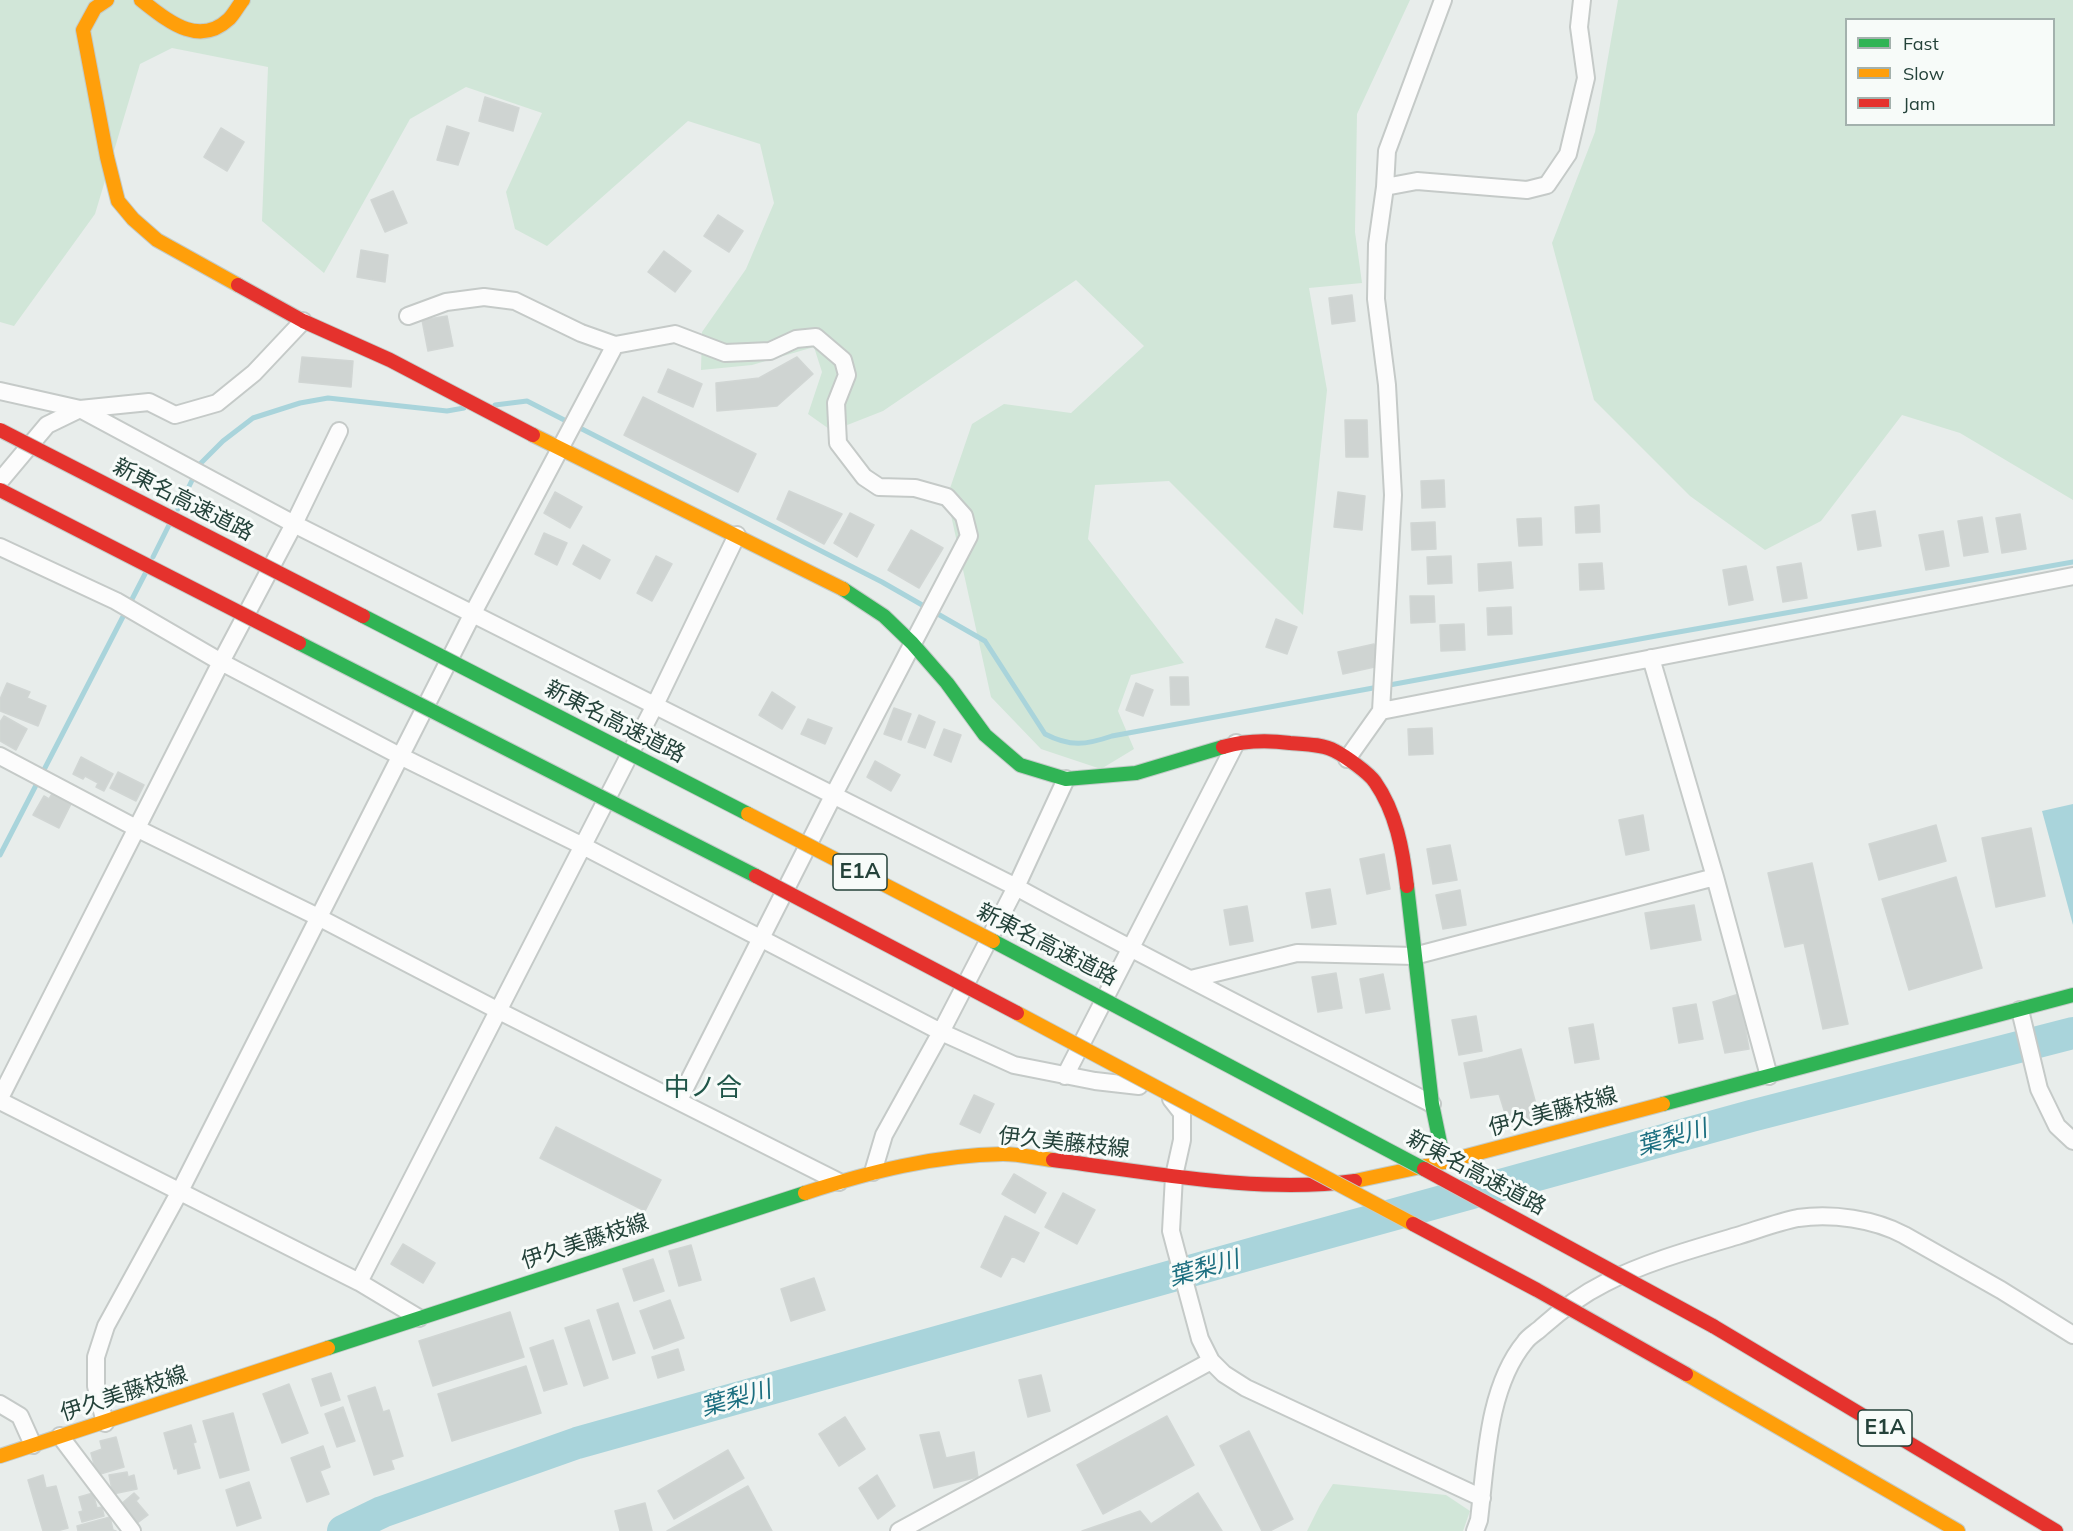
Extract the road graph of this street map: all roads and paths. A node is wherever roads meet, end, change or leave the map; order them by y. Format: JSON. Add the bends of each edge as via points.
{"nodes":[{"id":1,"x":107,"y":0,"type":"edge"},
{"id":2,"x":141,"y":0,"type":"edge"},
{"id":3,"x":243,"y":0,"type":"edge"},
{"id":4,"x":1443,"y":0,"type":"edge"},
{"id":5,"x":1582,"y":0,"type":"edge"},
{"id":6,"x":1385,"y":187,"type":"junction"},
{"id":7,"x":408,"y":316,"type":"dead end"},
{"id":8,"x":303,"y":321,"type":"junction"},
{"id":9,"x":615,"y":345,"type":"junction"},
{"id":10,"x":0,"y":391,"type":"edge"},
{"id":11,"x":80,"y":408,"type":"junction"},
{"id":12,"x":0,"y":429,"type":"edge"},
{"id":13,"x":339,"y":431,"type":"dead end"},
{"id":14,"x":559,"y":449,"type":"junction"},
{"id":15,"x":0,"y":481,"type":"edge"},
{"id":16,"x":0,"y":490,"type":"edge"},
{"id":17,"x":294,"y":524,"type":"junction"},
{"id":18,"x":737,"y":535,"type":"junction"},
{"id":19,"x":0,"y":547,"type":"edge"},
{"id":20,"x":2073,"y":576,"type":"edge"},
{"id":21,"x":473,"y":613,"type":"junction"},
{"id":22,"x":912,"y":643,"type":"junction"},
{"id":23,"x":1651,"y":658,"type":"junction"},
{"id":24,"x":221,"y":662,"type":"junction"},
{"id":25,"x":654,"y":707,"type":"junction"},
{"id":26,"x":1381,"y":711,"type":"junction"},
{"id":27,"x":1236,"y":743,"type":"junction"},
{"id":28,"x":0,"y":756,"type":"edge"},
{"id":29,"x":400,"y":756,"type":"junction"},
{"id":30,"x":1347,"y":759,"type":"junction"},
{"id":31,"x":1066,"y":779,"type":"junction"},
{"id":32,"x":833,"y":796,"type":"junction"},
{"id":33,"x":138,"y":829,"type":"junction"},
{"id":34,"x":583,"y":846,"type":"junction"},
{"id":35,"x":1715,"y":877,"type":"junction"},
{"id":36,"x":1016,"y":887,"type":"junction"},
{"id":37,"x":318,"y":917,"type":"junction"},
{"id":38,"x":760,"y":939,"type":"junction"},
{"id":39,"x":1130,"y":949,"type":"junction"},
{"id":40,"x":1414,"y":956,"type":"junction"},
{"id":41,"x":1191,"y":979,"type":"junction"},
{"id":42,"x":2073,"y":995,"type":"edge"},
{"id":43,"x":2020,"y":1010,"type":"junction"},
{"id":44,"x":499,"y":1011,"type":"junction"},
{"id":45,"x":941,"y":1032,"type":"junction"},
{"id":46,"x":1065,"y":1076,"type":"junction"},
{"id":47,"x":1769,"y":1076,"type":"junction"},
{"id":48,"x":0,"y":1099,"type":"edge"},
{"id":49,"x":679,"y":1100,"type":"junction"},
{"id":50,"x":1432,"y":1104,"type":"junction"},
{"id":51,"x":2073,"y":1141,"type":"edge"},
{"id":52,"x":1444,"y":1162,"type":"junction"},
{"id":53,"x":873,"y":1173,"type":"junction"},
{"id":54,"x":1174,"y":1176,"type":"junction"},
{"id":55,"x":839,"y":1182,"type":"junction"},
{"id":56,"x":180,"y":1191,"type":"junction"},
{"id":57,"x":359,"y":1282,"type":"junction"},
{"id":58,"x":419,"y":1318,"type":"junction"},
{"id":59,"x":2073,"y":1335,"type":"edge"},
{"id":60,"x":1211,"y":1362,"type":"junction"},
{"id":61,"x":0,"y":1404,"type":"edge"},
{"id":62,"x":105,"y":1423,"type":"junction"},
{"id":63,"x":60,"y":1436,"type":"junction"},
{"id":64,"x":33,"y":1445,"type":"junction"},
{"id":65,"x":1820,"y":1452,"type":"junction"},
{"id":66,"x":0,"y":1456,"type":"edge"},
{"id":67,"x":1482,"y":1498,"type":"junction"},
{"id":68,"x":1894,"y":1510,"type":"dead end"},
{"id":69,"x":132,"y":1531,"type":"edge"},
{"id":70,"x":899,"y":1531,"type":"edge"},
{"id":71,"x":1475,"y":1531,"type":"edge"},
{"id":72,"x":1958,"y":1531,"type":"edge"},
{"id":73,"x":2056,"y":1531,"type":"edge"}],
"edges":[{"from":1,"to":8,"type":"main road","via":[[98,4],[84,30],[118,201],[157,240]]},
{"from":2,"to":3,"type":"main road","via":[[186,31],[202,33],[229,19]]},
{"from":4,"to":6,"type":"street","via":[[1387,151]]},
{"from":5,"to":6,"type":"street","via":[[1579,27],[1586,78],[1568,154],[1547,185],[1527,190],[1417,182]]},
{"from":6,"to":26,"type":"street","via":[[1377,244],[1376,299],[1388,384],[1393,495]]},
{"from":7,"to":9,"type":"street","via":[[446,302],[484,297],[514,301]]},
{"from":8,"to":11,"type":"street","via":[[254,373],[217,403],[175,415],[149,402]]},
{"from":8,"to":14,"type":"main road","via":[[390,360]]},
{"from":9,"to":14,"type":"street"},
{"from":9,"to":22,"type":"street","via":[[675,334],[725,353],[770,351],[796,339],[816,337],[843,360],[847,375],[836,403],[838,444],[864,477],[879,487],[915,488],[947,497],[964,516],[969,536]]},
{"from":10,"to":11,"type":"street"},
{"from":11,"to":15,"type":"street","via":[[47,425]]},
{"from":11,"to":17,"type":"street"},
{"from":12,"to":73,"type":"main road","name":"新東名高速道路","number":"E1A","bridge":true,"via":[[1117,1005],[1565,1244],[1713,1326]]},
{"from":13,"to":17,"type":"street"},
{"from":14,"to":18,"type":"main road"},
{"from":14,"to":21,"type":"street"},
{"from":16,"to":65,"type":"main road","number":"E1A","bridge":true,"via":[[873,936],[1537,1290]]},
{"from":17,"to":21,"type":"street"},
{"from":17,"to":24,"type":"street"},
{"from":18,"to":22,"type":"main road","via":[[841,588],[884,616]]},
{"from":18,"to":25,"type":"street"},
{"from":19,"to":24,"type":"street","via":[[117,602]]},
{"from":20,"to":23,"type":"street"},
{"from":21,"to":25,"type":"street"},
{"from":21,"to":29,"type":"street"},
{"from":22,"to":31,"type":"main road","via":[[985,735],[1020,765]]},
{"from":22,"to":32,"type":"street"},
{"from":23,"to":26,"type":"street"},
{"from":23,"to":35,"type":"street"},
{"from":24,"to":29,"type":"street"},
{"from":24,"to":33,"type":"street"},
{"from":25,"to":32,"type":"street"},
{"from":25,"to":34,"type":"street"},
{"from":26,"to":30,"type":"street"},
{"from":27,"to":30,"type":"main road","via":[[1262,740],[1309,745],[1334,750]]},
{"from":27,"to":31,"type":"main road","via":[[1136,773]]},
{"from":27,"to":39,"type":"street"},
{"from":28,"to":33,"type":"street"},
{"from":29,"to":34,"type":"street"},
{"from":29,"to":37,"type":"street"},
{"from":30,"to":40,"type":"main road","via":[[1374,780],[1394,816],[1403,854]]},
{"from":31,"to":36,"type":"street"},
{"from":32,"to":36,"type":"street"},
{"from":32,"to":38,"type":"street"},
{"from":33,"to":37,"type":"street"},
{"from":33,"to":48,"type":"street"},
{"from":34,"to":38,"type":"street"},
{"from":34,"to":44,"type":"street"},
{"from":35,"to":40,"type":"street"},
{"from":35,"to":47,"type":"street"},
{"from":36,"to":39,"type":"street"},
{"from":36,"to":45,"type":"street"},
{"from":37,"to":44,"type":"street"},
{"from":37,"to":56,"type":"street"},
{"from":38,"to":45,"type":"street"},
{"from":38,"to":49,"type":"street"},
{"from":39,"to":41,"type":"street"},
{"from":39,"to":46,"type":"street"},
{"from":40,"to":41,"type":"street","via":[[1297,952]]},
{"from":40,"to":50,"type":"main road"},
{"from":41,"to":50,"type":"street"},
{"from":42,"to":43,"type":"main road","name":"伊久美藤枝線"},
{"from":43,"to":47,"type":"main road","name":"伊久美藤枝線"},
{"from":43,"to":51,"type":"street","via":[[2039,1089],[2056,1126]]},
{"from":44,"to":49,"type":"street"},
{"from":44,"to":57,"type":"street"},
{"from":45,"to":46,"type":"street","via":[[1014,1065]]},
{"from":45,"to":53,"type":"street","via":[[884,1136]]},
{"from":46,"to":54,"type":"street","via":[[1130,1084],[1171,1099],[1182,1113],[1182,1140]]},
{"from":47,"to":52,"type":"main road","name":"伊久美藤枝線"},
{"from":48,"to":56,"type":"street"},
{"from":49,"to":55,"type":"street"},
{"from":50,"to":52,"type":"main road"},
{"from":52,"to":54,"type":"main road","name":"伊久美藤枝線","via":[[1330,1184],[1255,1185]]},
{"from":53,"to":54,"type":"main road","name":"伊久美藤枝線","via":[[928,1160],[1004,1154]]},
{"from":53,"to":55,"type":"main road","name":"伊久美藤枝線"},
{"from":54,"to":60,"type":"street","via":[[1171,1231],[1200,1338]]},
{"from":55,"to":58,"type":"main road","name":"伊久美藤枝線"},
{"from":56,"to":57,"type":"street"},
{"from":56,"to":62,"type":"street","via":[[106,1326],[96,1357],[96,1386]]},
{"from":57,"to":58,"type":"street"},
{"from":58,"to":62,"type":"main road","name":"伊久美藤枝線"},
{"from":59,"to":67,"type":"street","via":[[1889,1227],[1864,1220],[1798,1218],[1662,1259],[1604,1283],[1555,1315],[1526,1340],[1510,1364],[1498,1398],[1487,1446]]},
{"from":60,"to":67,"type":"street","via":[[1246,1388]]},
{"from":60,"to":70,"type":"street"},
{"from":61,"to":64,"type":"street","via":[[21,1416]]},
{"from":62,"to":63,"type":"main road","name":"伊久美藤枝線"},
{"from":63,"to":64,"type":"main road","name":"伊久美藤枝線"},
{"from":63,"to":69,"type":"street"},
{"from":64,"to":66,"type":"main road","name":"伊久美藤枝線"},
{"from":65,"to":68,"type":"main road"},
{"from":65,"to":72,"type":"main road","number":"E1A"},
{"from":67,"to":71,"type":"street"}]}
